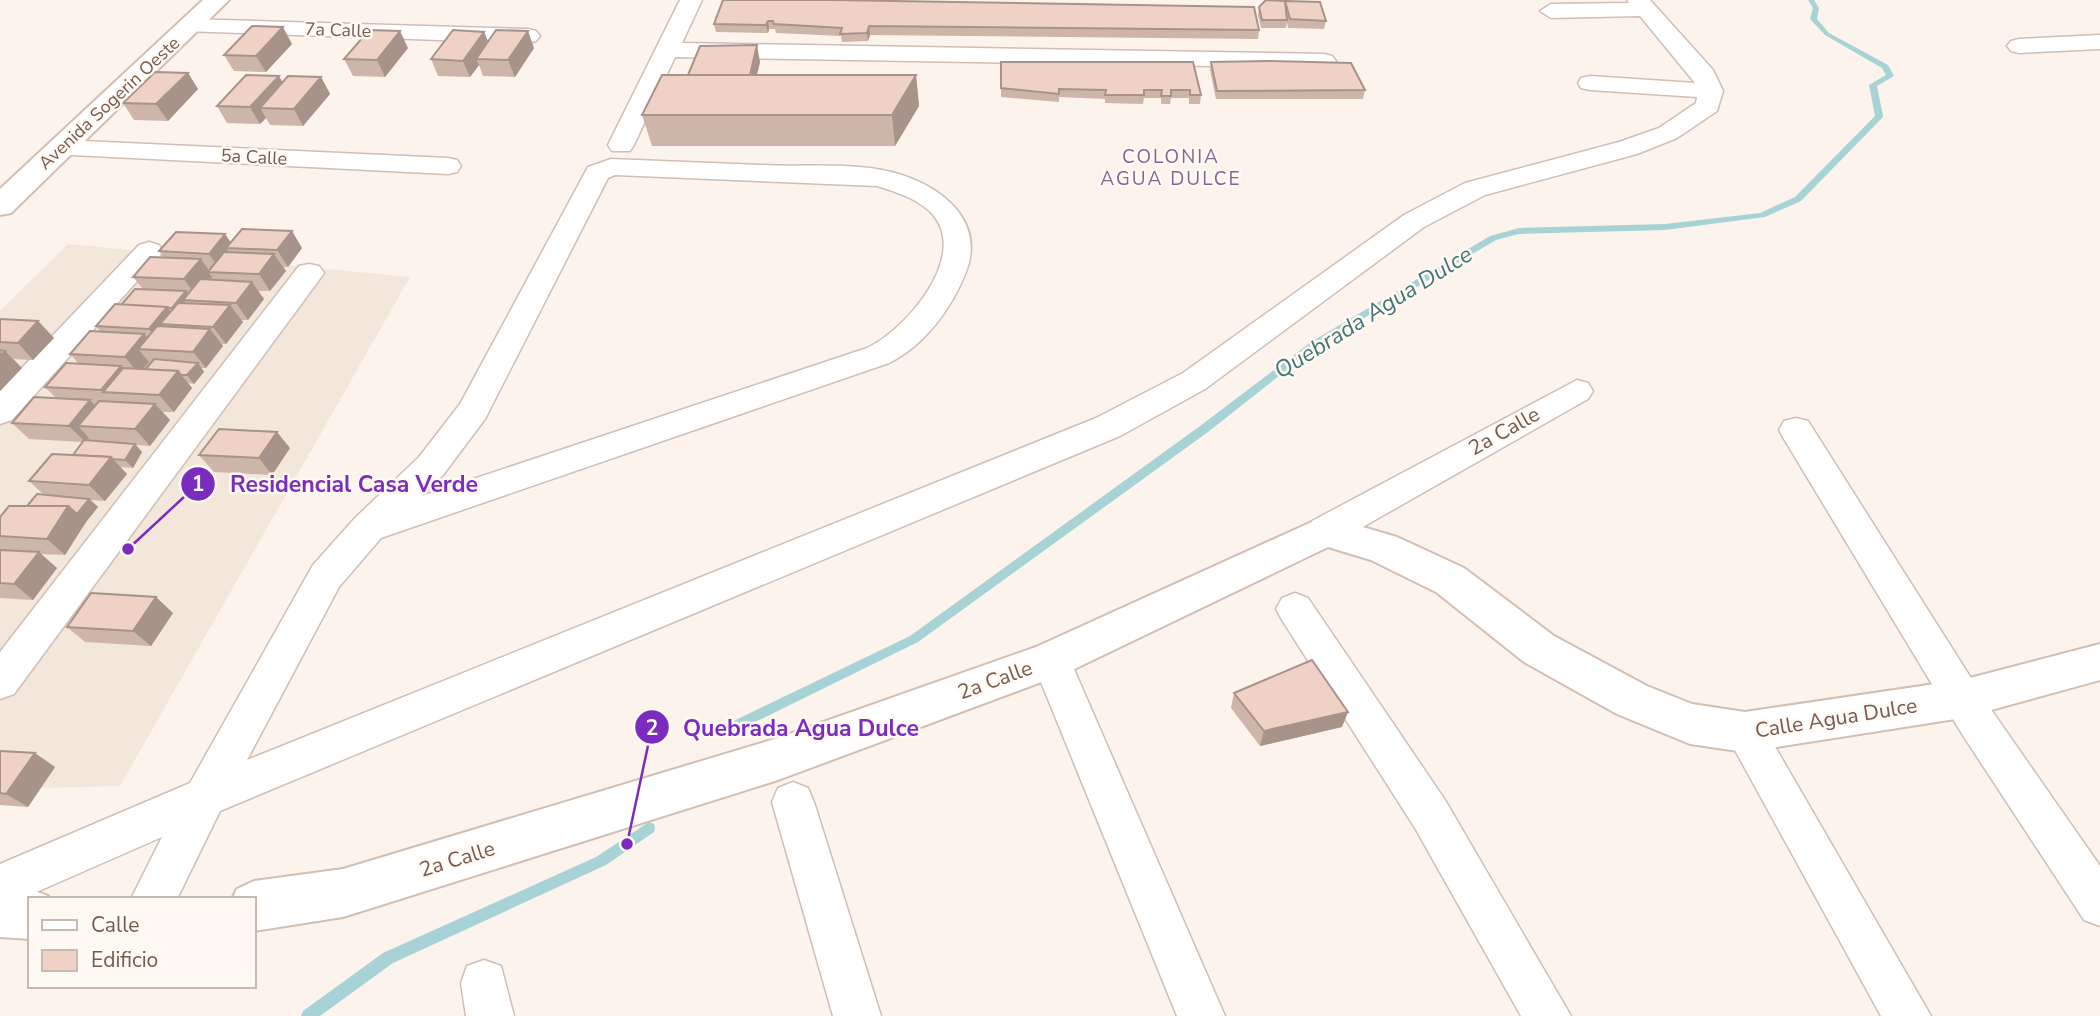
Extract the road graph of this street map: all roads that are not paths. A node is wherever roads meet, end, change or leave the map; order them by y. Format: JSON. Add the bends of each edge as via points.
{"nodes":[{"id":1,"x":217,"y":0,"type":"edge"},
{"id":2,"x":691,"y":0,"type":"edge"},
{"id":3,"x":1642,"y":4,"type":"edge"},
{"id":4,"x":1551,"y":11,"type":"dead end"},
{"id":5,"x":190,"y":26,"type":"junction"},
{"id":6,"x":528,"y":36,"type":"edge"},
{"id":7,"x":2100,"y":41,"type":"edge"},
{"id":8,"x":2019,"y":46,"type":"dead end"},
{"id":9,"x":668,"y":50,"type":"junction"},
{"id":10,"x":1324,"y":61,"type":"edge"},
{"id":11,"x":1590,"y":83,"type":"dead end"},
{"id":12,"x":1711,"y":91,"type":"junction"},
{"id":13,"x":621,"y":145,"type":"dead end"},
{"id":14,"x":61,"y":148,"type":"junction"},
{"id":15,"x":448,"y":166,"type":"dead end"},
{"id":16,"x":0,"y":206,"type":"edge"},
{"id":17,"x":149,"y":251,"type":"dead end"},
{"id":18,"x":309,"y":272,"type":"dead end"},
{"id":19,"x":1577,"y":391,"type":"dead end"},
{"id":20,"x":0,"y":412,"type":"edge"},
{"id":21,"x":1796,"y":430,"type":"dead end"},
{"id":22,"x":368,"y":528,"type":"junction"},
{"id":23,"x":1325,"y":531,"type":"junction"},
{"id":24,"x":1295,"y":609,"type":"dead end"},
{"id":25,"x":1051,"y":660,"type":"junction"},
{"id":26,"x":2100,"y":662,"type":"edge"},
{"id":27,"x":0,"y":682,"type":"edge"},
{"id":28,"x":1962,"y":699,"type":"junction"},
{"id":29,"x":1745,"y":732,"type":"junction"},
{"id":30,"x":205,"y":797,"type":"junction"},
{"id":31,"x":793,"y":802,"type":"dead end"},
{"id":32,"x":0,"y":886,"type":"edge"},
{"id":33,"x":154,"y":897,"type":"edge"},
{"id":34,"x":2100,"y":904,"type":"edge"},
{"id":35,"x":256,"y":906,"type":"edge"},
{"id":36,"x":0,"y":912,"type":"edge"},
{"id":37,"x":28,"y":914,"type":"edge"},
{"id":38,"x":857,"y":1016,"type":"edge"},
{"id":39,"x":1201,"y":1016,"type":"edge"},
{"id":40,"x":1547,"y":1016,"type":"edge"},
{"id":41,"x":1907,"y":1016,"type":"edge"}],
"edges":[{"from":1,"to":5,"type":"street","name":"Avenida Sogerin Oeste"},
{"from":2,"to":9,"type":"street"},
{"from":3,"to":4,"type":"street"},
{"from":3,"to":12,"type":"street","via":[[1704,75]]},
{"from":5,"to":6,"type":"street","name":"7a Calle"},
{"from":5,"to":14,"type":"street","name":"Avenida Sogerin Oeste"},
{"from":7,"to":8,"type":"street"},
{"from":9,"to":10,"type":"street"},
{"from":9,"to":13,"type":"street"},
{"from":11,"to":12,"type":"street"},
{"from":12,"to":30,"type":"street","via":[[1708,106],[1668,133],[1475,189],[1414,221],[1194,381],[1108,427]]},
{"from":14,"to":15,"type":"street","name":"5a Calle"},
{"from":14,"to":16,"type":"street","name":"Avenida Sogerin Oeste"},
{"from":17,"to":20,"type":"street"},
{"from":18,"to":27,"type":"street"},
{"from":19,"to":23,"type":"street","name":"2a Calle"},
{"from":21,"to":28,"type":"street"},
{"from":22,"to":22,"type":"street","via":[[853,366],[892,348],[929,315],[954,265],[958,236],[948,215],[918,190],[880,178],[611,167],[597,173],[473,411],[431,466]]},
{"from":22,"to":30,"type":"street","via":[[326,576]]},
{"from":23,"to":25,"type":"street","name":"2a Calle"},
{"from":23,"to":29,"type":"street","name":"Calle Agua Dulce","via":[[1383,548],[1450,580],[1539,649],[1632,700],[1690,724]]},
{"from":24,"to":40,"type":"street","via":[[1430,814]]},
{"from":25,"to":35,"type":"street","name":"2a Calle","via":[[778,759],[555,830],[343,892]]},
{"from":25,"to":39,"type":"street"},
{"from":26,"to":28,"type":"street","name":"Calle Agua Dulce"},
{"from":28,"to":29,"type":"street","name":"Calle Agua Dulce"},
{"from":28,"to":34,"type":"street"},
{"from":29,"to":41,"type":"street"},
{"from":30,"to":32,"type":"street"},
{"from":30,"to":33,"type":"street"},
{"from":31,"to":38,"type":"street"},
{"from":36,"to":37,"type":"street"}]}
